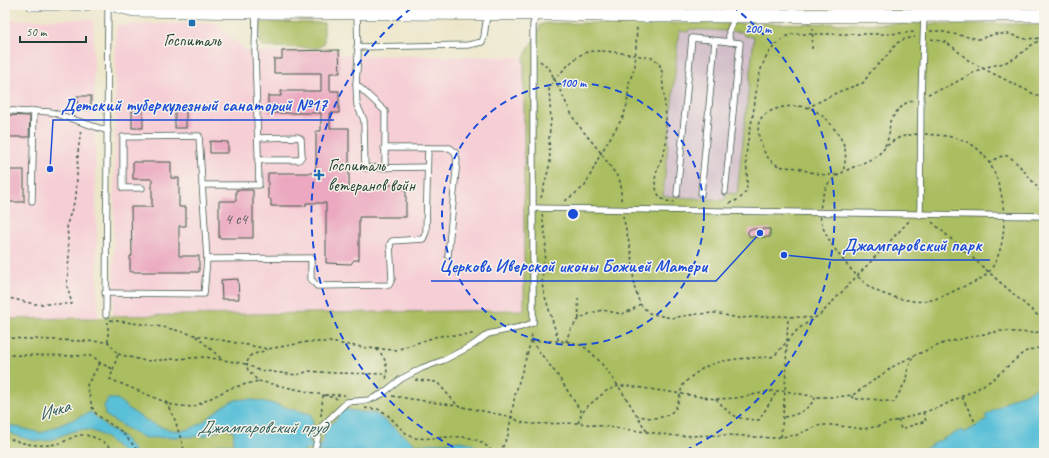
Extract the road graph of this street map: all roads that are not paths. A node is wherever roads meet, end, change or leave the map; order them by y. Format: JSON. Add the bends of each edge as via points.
{"nodes":[{"id":1,"x":32,"y":5,"type":"edge"},
{"id":2,"x":88,"y":5,"type":"edge"},
{"id":3,"x":108,"y":5,"type":"edge"},
{"id":4,"x":114,"y":5,"type":"edge"},
{"id":5,"x":217,"y":8,"type":"edge"},
{"id":6,"x":537,"y":9,"type":"edge"},
{"id":7,"x":366,"y":10,"type":"edge"},
{"id":8,"x":736,"y":10,"type":"edge"},
{"id":9,"x":859,"y":10,"type":"edge"},
{"id":10,"x":924,"y":10,"type":"edge"},
{"id":11,"x":256,"y":12,"type":"junction"},
{"id":12,"x":487,"y":14,"type":"junction"},
{"id":13,"x":640,"y":15,"type":"edge"},
{"id":14,"x":1044,"y":15,"type":"edge"},
{"id":15,"x":716,"y":41,"type":"junction"},
{"id":16,"x":729,"y":42,"type":"junction"},
{"id":17,"x":357,"y":47,"type":"junction"},
{"id":18,"x":356,"y":84,"type":"junction"},
{"id":19,"x":5,"y":110,"type":"edge"},
{"id":20,"x":34,"y":111,"type":"junction"},
{"id":21,"x":108,"y":131,"type":"junction"},
{"id":22,"x":258,"y":138,"type":"junction"},
{"id":23,"x":384,"y":148,"type":"junction"},
{"id":24,"x":428,"y":148,"type":"junction"},
{"id":25,"x":258,"y":160,"type":"junction"},
{"id":26,"x":385,"y":167,"type":"junction"},
{"id":27,"x":427,"y":167,"type":"junction"},
{"id":28,"x":202,"y":185,"type":"junction"},
{"id":29,"x":142,"y":188,"type":"dead end"},
{"id":30,"x":725,"y":192,"type":"dead end"},
{"id":31,"x":677,"y":194,"type":"dead end"},
{"id":32,"x":701,"y":194,"type":"dead end"},
{"id":33,"x":32,"y":201,"type":"dead end"},
{"id":34,"x":534,"y":208,"type":"junction"},
{"id":35,"x":920,"y":215,"type":"junction"},
{"id":36,"x":1044,"y":216,"type":"edge"},
{"id":37,"x":448,"y":256,"type":"dead end"},
{"id":38,"x":207,"y":259,"type":"junction"},
{"id":39,"x":105,"y":293,"type":"junction"},
{"id":40,"x":106,"y":314,"type":"dead end"},
{"id":41,"x":314,"y":453,"type":"edge"}],
"edges":[{"from":1,"to":2,"type":"street"},
{"from":3,"to":21,"type":"lane"},
{"from":4,"to":5,"type":"street","via":[[134,10]]},
{"from":5,"to":11,"type":"street"},
{"from":6,"to":12,"type":"street"},
{"from":6,"to":13,"type":"street"},
{"from":6,"to":34,"type":"lane","via":[[533,24]]},
{"from":7,"to":11,"type":"street"},
{"from":7,"to":12,"type":"street"},
{"from":7,"to":17,"type":"lane"},
{"from":8,"to":9,"type":"street"},
{"from":8,"to":13,"type":"street"},
{"from":8,"to":16,"type":"lane","via":[[729,31]]},
{"from":9,"to":10,"type":"street"},
{"from":10,"to":14,"type":"street"},
{"from":10,"to":35,"type":"lane"},
{"from":11,"to":22,"type":"lane"},
{"from":12,"to":17,"type":"lane","via":[[482,42],[468,45]]},
{"from":15,"to":16,"type":"lane"},
{"from":15,"to":31,"type":"lane","via":[[692,38]]},
{"from":15,"to":32,"type":"lane"},
{"from":16,"to":30,"type":"lane","via":[[740,43]]},
{"from":17,"to":18,"type":"lane"},
{"from":18,"to":23,"type":"lane","via":[[384,111]]},
{"from":18,"to":26,"type":"lane","via":[[357,105],[364,120],[365,168]]},
{"from":19,"to":20,"type":"lane"},
{"from":20,"to":21,"type":"lane","via":[[51,112]]},
{"from":20,"to":33,"type":"lane"},
{"from":21,"to":39,"type":"lane"},
{"from":22,"to":25,"type":"lane"},
{"from":22,"to":25,"type":"lane","via":[[302,138],[302,156],[299,160]]},
{"from":23,"to":24,"type":"lane"},
{"from":23,"to":26,"type":"lane"},
{"from":24,"to":27,"type":"lane"},
{"from":24,"to":37,"type":"lane","via":[[450,148],[455,152],[457,160]]},
{"from":25,"to":28,"type":"lane","via":[[259,185]]},
{"from":26,"to":27,"type":"lane"},
{"from":27,"to":38,"type":"lane","via":[[426,232],[423,239],[392,241],[392,279],[389,285],[318,286],[312,280],[311,258]]},
{"from":28,"to":29,"type":"lane","via":[[199,136],[123,137],[123,188]]},
{"from":28,"to":38,"type":"lane"},
{"from":34,"to":35,"type":"lane"},
{"from":34,"to":41,"type":"lane","via":[[533,323],[521,328],[488,334],[473,345],[401,379],[382,394],[369,400],[347,402],[320,428]]},
{"from":35,"to":36,"type":"lane"},
{"from":38,"to":39,"type":"lane","via":[[204,294]]},
{"from":39,"to":40,"type":"lane"}]}
